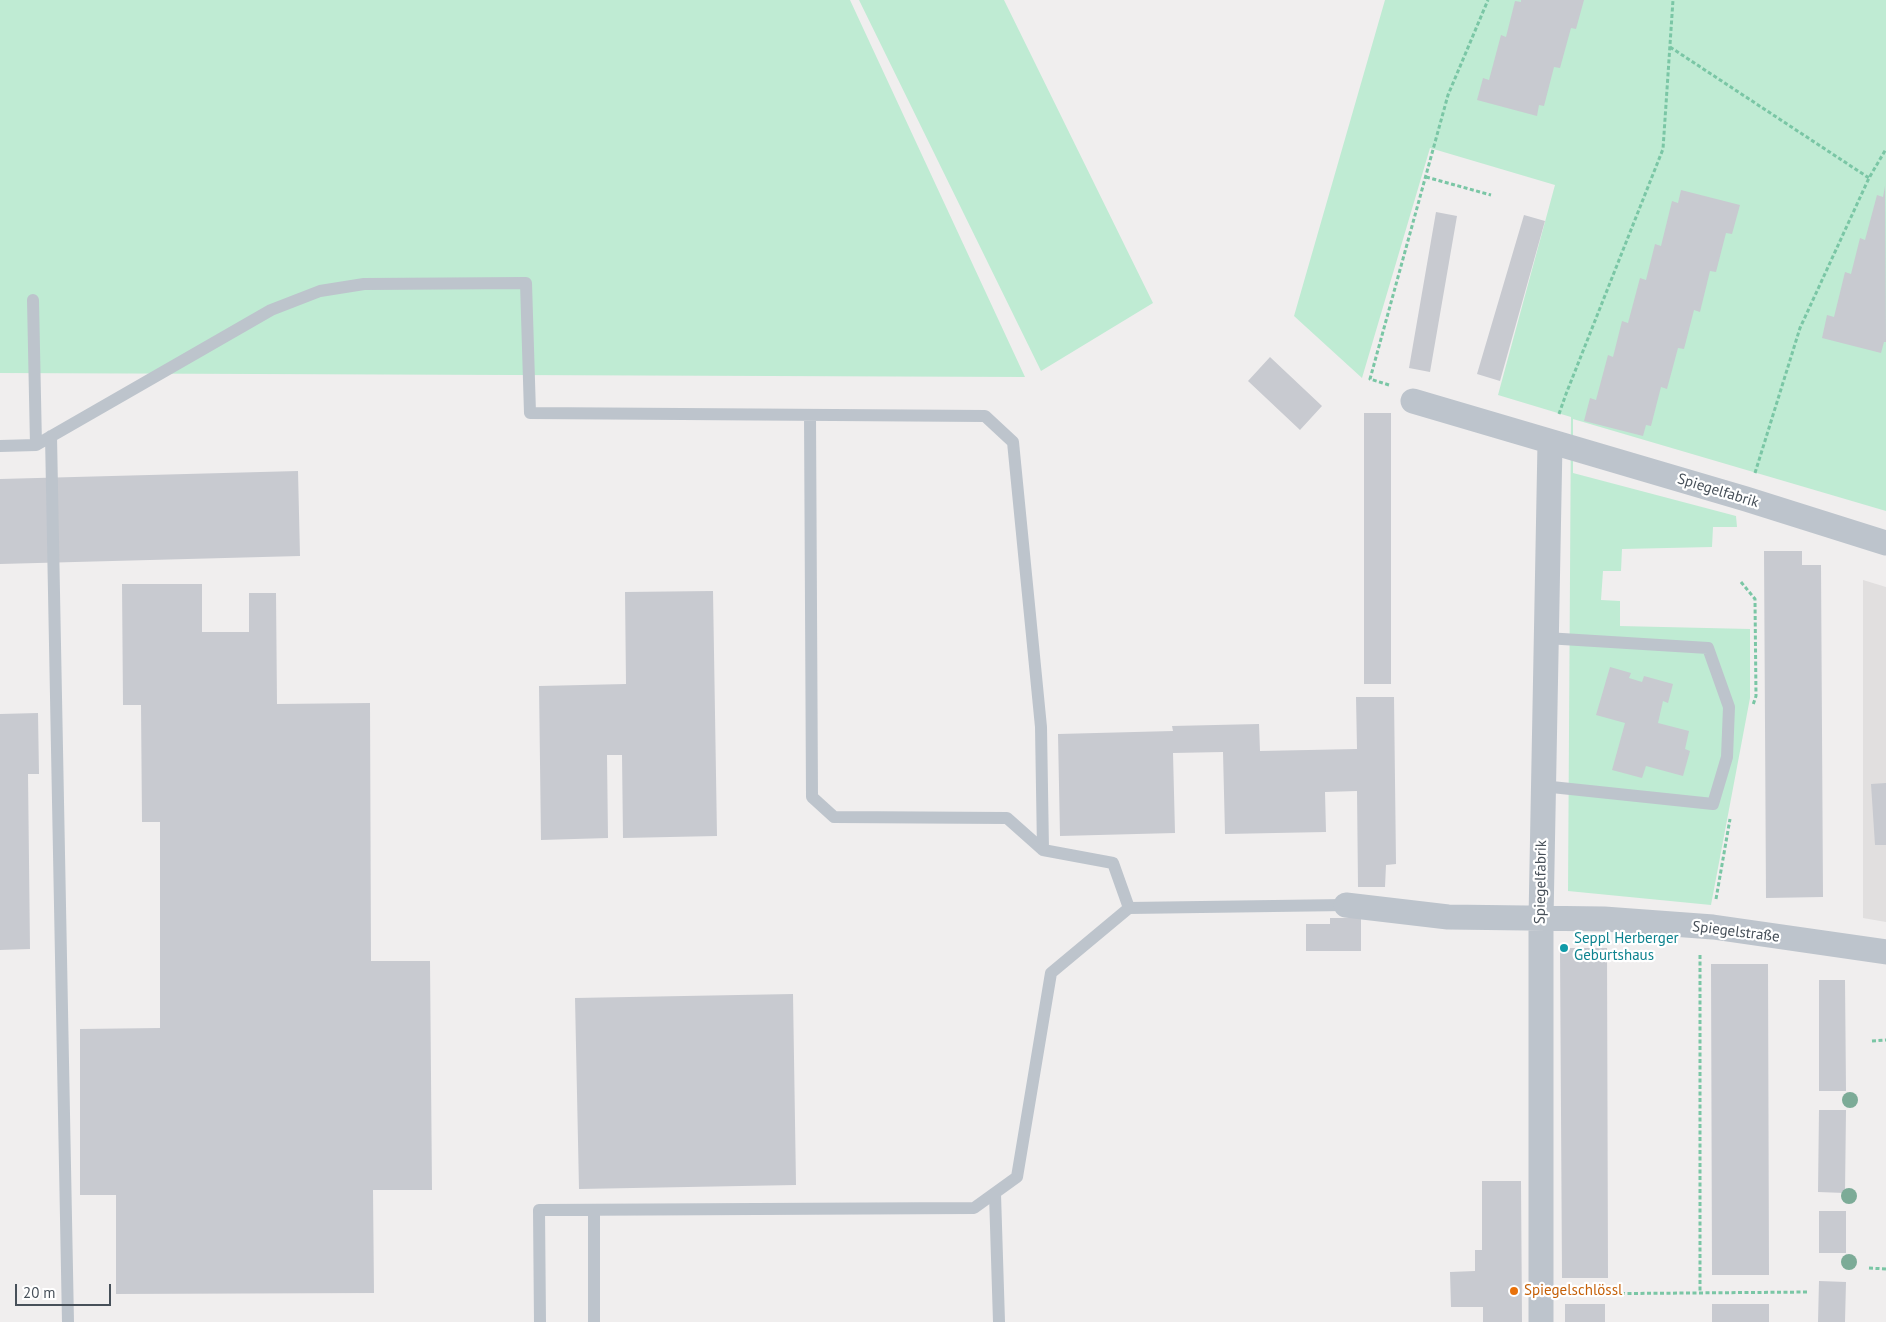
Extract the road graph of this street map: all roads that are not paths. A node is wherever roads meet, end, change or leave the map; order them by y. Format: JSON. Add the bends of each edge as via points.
{"nodes":[{"id":1,"x":33,"y":300,"type":"dead end"},
{"id":2,"x":1413,"y":401,"type":"road end"},
{"id":3,"x":810,"y":415,"type":"junction"},
{"id":4,"x":51,"y":436,"type":"junction"},
{"id":5,"x":1550,"y":443,"type":"junction"},
{"id":6,"x":36,"y":445,"type":"junction"},
{"id":7,"x":0,"y":446,"type":"edge"},
{"id":8,"x":1886,"y":543,"type":"edge"},
{"id":9,"x":1546,"y":638,"type":"junction"},
{"id":10,"x":1542,"y":786,"type":"junction"},
{"id":11,"x":1043,"y":850,"type":"junction"},
{"id":12,"x":1346,"y":905,"type":"joint"},
{"id":13,"x":1129,"y":908,"type":"junction"},
{"id":14,"x":1541,"y":919,"type":"junction"},
{"id":15,"x":1886,"y":952,"type":"edge"},
{"id":16,"x":995,"y":1194,"type":"junction"},
{"id":17,"x":594,"y":1210,"type":"junction"},
{"id":18,"x":68,"y":1322,"type":"edge"},
{"id":19,"x":540,"y":1322,"type":"edge"},
{"id":20,"x":594,"y":1322,"type":"edge"},
{"id":21,"x":999,"y":1322,"type":"edge"},
{"id":22,"x":1541,"y":1322,"type":"edge"}],
"edges":[{"from":1,"to":6,"type":"lane"},
{"from":2,"to":5,"type":"street","name":"Spiegelfabrik"},
{"from":3,"to":4,"type":"lane","via":[[530,413],[526,283],[364,284],[320,291],[272,310]]},
{"from":3,"to":11,"type":"lane","via":[[985,416],[1013,442],[1041,728]]},
{"from":3,"to":11,"type":"lane","via":[[812,797],[834,817],[1007,818]]},
{"from":4,"to":6,"type":"lane"},
{"from":4,"to":18,"type":"lane"},
{"from":5,"to":8,"type":"street","name":"Spiegelfabrik"},
{"from":5,"to":9,"type":"street","name":"Spiegelfabrik"},
{"from":6,"to":7,"type":"lane"},
{"from":9,"to":10,"type":"street","name":"Spiegelfabrik"},
{"from":9,"to":10,"type":"lane","via":[[1708,648],[1729,707],[1727,757],[1713,804]]},
{"from":10,"to":14,"type":"street","name":"Spiegelfabrik"},
{"from":11,"to":13,"type":"lane","via":[[1113,863]]},
{"from":12,"to":13,"type":"lane"},
{"from":12,"to":14,"type":"street","name":"Spiegelstraße","via":[[1448,917]]},
{"from":13,"to":16,"type":"lane","via":[[1051,972],[1017,1177]]},
{"from":14,"to":15,"type":"street","name":"Spiegelstraße","via":[[1724,928]]},
{"from":14,"to":22,"type":"street","name":"Spiegelfabrik"},
{"from":16,"to":17,"type":"lane","via":[[974,1208]]},
{"from":16,"to":21,"type":"lane"},
{"from":17,"to":19,"type":"lane","via":[[539,1210]]},
{"from":17,"to":20,"type":"lane"}]}
